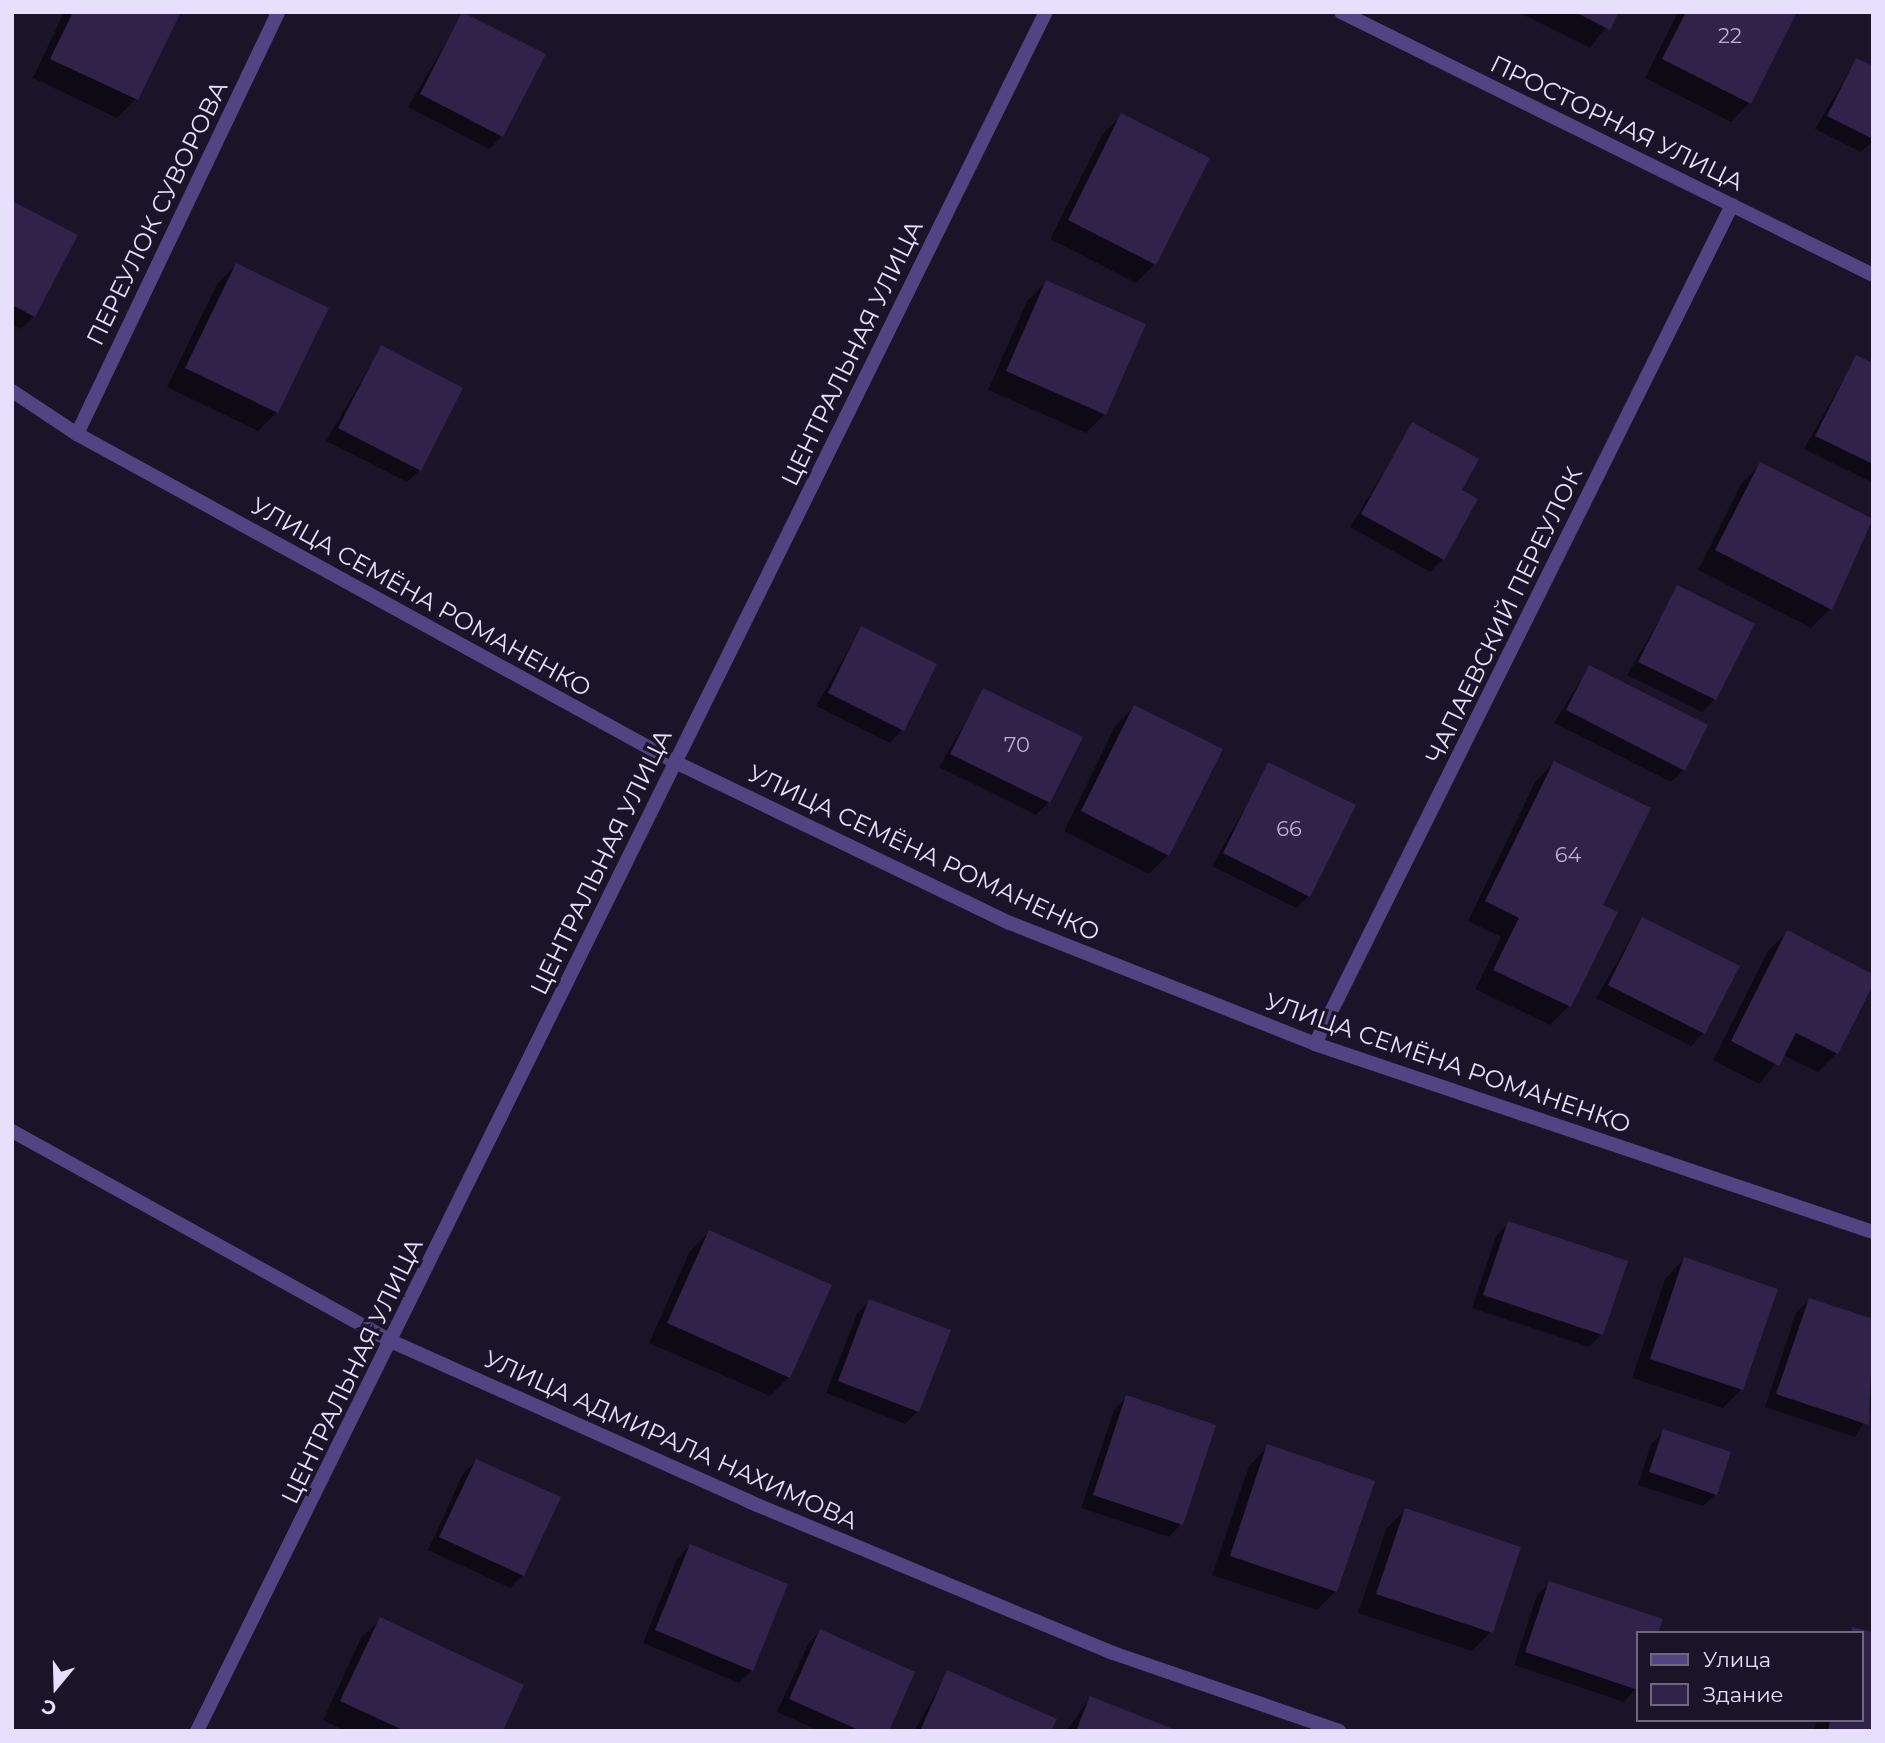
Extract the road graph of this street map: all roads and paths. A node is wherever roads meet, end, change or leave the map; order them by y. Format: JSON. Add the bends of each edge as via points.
{"nodes":[{"id":1,"x":278,"y":12,"type":"edge"},
{"id":2,"x":1046,"y":12,"type":"edge"},
{"id":3,"x":1341,"y":12,"type":"edge"},
{"id":4,"x":1732,"y":205,"type":"junction"},
{"id":5,"x":1873,"y":275,"type":"edge"},
{"id":6,"x":12,"y":391,"type":"edge"},
{"id":7,"x":77,"y":434,"type":"junction"},
{"id":8,"x":675,"y":762,"type":"junction"},
{"id":9,"x":1315,"y":1044,"type":"junction"},
{"id":10,"x":12,"y":1131,"type":"edge"},
{"id":11,"x":1873,"y":1232,"type":"edge"},
{"id":12,"x":393,"y":1342,"type":"junction"},
{"id":13,"x":197,"y":1731,"type":"edge"},
{"id":14,"x":1339,"y":1731,"type":"edge"}],
"edges":[{"from":1,"to":7,"type":"street","name":"ПЕРЕУЛОК СУВОРОВА"},
{"from":2,"to":8,"type":"street","name":"ЦЕНТРАЛЬНАЯ УЛИЦА"},
{"from":3,"to":4,"type":"street","name":"ПРОСТОРНАЯ УЛИЦА"},
{"from":4,"to":5,"type":"street","name":"ПРОСТОРНАЯ УЛИЦА"},
{"from":4,"to":9,"type":"street","name":"ЧАПАЕВСКИЙ ПЕРЕУЛОК"},
{"from":6,"to":7,"type":"street","name":"УЛИЦА СЕМЁНА РОМАНЕНКО"},
{"from":7,"to":8,"type":"street","name":"УЛИЦА СЕМЁНА РОМАНЕНКО"},
{"from":8,"to":9,"type":"street","name":"УЛИЦА СЕМЁНА РОМАНЕНКО","via":[[1010,923]]},
{"from":8,"to":12,"type":"street","name":"ЦЕНТРАЛЬНАЯ УЛИЦА"},
{"from":9,"to":11,"type":"street","name":"УЛИЦА СЕМЁНА РОМАНЕНКО"},
{"from":10,"to":12,"type":"street","name":"УЛИЦА АДМИРАЛА НАХИМОВА"},
{"from":12,"to":13,"type":"street","name":"ЦЕНТРАЛЬНАЯ УЛИЦА"},
{"from":12,"to":14,"type":"street","name":"УЛИЦА АДМИРАЛА НАХИМОВА","via":[[750,1503],[1113,1653]]}]}
